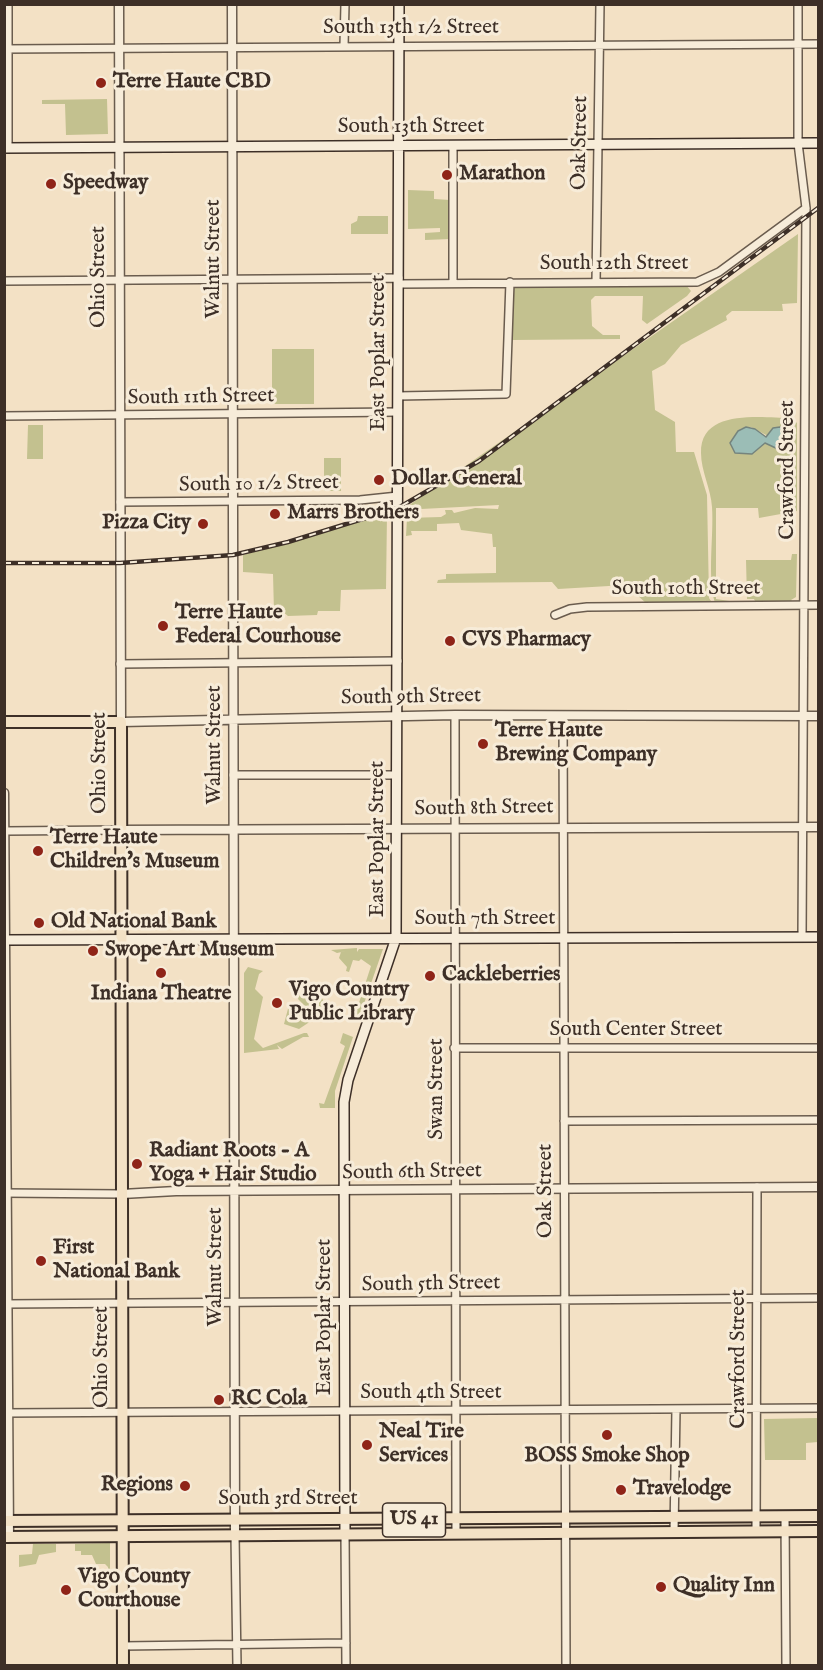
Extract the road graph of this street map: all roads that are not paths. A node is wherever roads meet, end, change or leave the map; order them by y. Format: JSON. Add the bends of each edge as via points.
{"nodes":[{"id":1,"x":8,"y":4,"type":"edge"},
{"id":2,"x":119,"y":4,"type":"edge"},
{"id":3,"x":232,"y":4,"type":"edge"},
{"id":4,"x":345,"y":4,"type":"edge"},
{"id":5,"x":399,"y":4,"type":"edge"},
{"id":6,"x":600,"y":4,"type":"edge"},
{"id":7,"x":798,"y":4,"type":"edge"},
{"id":8,"x":600,"y":44,"type":"junction"},
{"id":9,"x":819,"y":44,"type":"edge"},
{"id":10,"x":344,"y":45,"type":"junction"},
{"id":11,"x":798,"y":45,"type":"junction"},
{"id":12,"x":232,"y":46,"type":"junction"},
{"id":13,"x":399,"y":46,"type":"junction"},
{"id":14,"x":6,"y":48,"type":"edge"},
{"id":15,"x":120,"y":48,"type":"junction"},
{"id":16,"x":798,"y":143,"type":"junction"},
{"id":17,"x":819,"y":143,"type":"edge"},
{"id":18,"x":597,"y":144,"type":"junction"},
{"id":19,"x":399,"y":146,"type":"junction"},
{"id":20,"x":453,"y":146,"type":"junction"},
{"id":21,"x":119,"y":147,"type":"junction"},
{"id":22,"x":233,"y":147,"type":"junction"},
{"id":23,"x":6,"y":148,"type":"edge"},
{"id":24,"x":806,"y":208,"type":"junction"},
{"id":25,"x":120,"y":280,"type":"junction"},
{"id":26,"x":232,"y":280,"type":"junction"},
{"id":27,"x":4,"y":281,"type":"edge"},
{"id":28,"x":399,"y":281,"type":"junction"},
{"id":29,"x":510,"y":282,"type":"junction"},
{"id":30,"x":596,"y":282,"type":"junction"},
{"id":31,"x":453,"y":283,"type":"junction"},
{"id":32,"x":398,"y":396,"type":"junction"},
{"id":33,"x":398,"y":412,"type":"junction"},
{"id":34,"x":232,"y":414,"type":"junction"},
{"id":35,"x":4,"y":416,"type":"edge"},
{"id":36,"x":120,"y":416,"type":"junction"},
{"id":37,"x":398,"y":496,"type":"junction"},
{"id":38,"x":232,"y":501,"type":"junction"},
{"id":39,"x":120,"y":502,"type":"junction"},
{"id":40,"x":804,"y":605,"type":"junction"},
{"id":41,"x":819,"y":605,"type":"edge"},
{"id":42,"x":555,"y":615,"type":"dead end"},
{"id":43,"x":398,"y":661,"type":"junction"},
{"id":44,"x":234,"y":663,"type":"junction"},
{"id":45,"x":120,"y":664,"type":"junction"},
{"id":46,"x":455,"y":715,"type":"junction"},
{"id":47,"x":563,"y":716,"type":"junction"},
{"id":48,"x":804,"y":716,"type":"junction"},
{"id":49,"x":819,"y":716,"type":"edge"},
{"id":50,"x":398,"y":717,"type":"junction"},
{"id":51,"x":4,"y":722,"type":"edge"},
{"id":52,"x":121,"y":722,"type":"junction"},
{"id":53,"x":233,"y":722,"type":"junction"},
{"id":54,"x":233,"y":775,"type":"junction"},
{"id":55,"x":397,"y":775,"type":"junction"},
{"id":56,"x":4,"y":793,"type":"edge"},
{"id":57,"x":563,"y":826,"type":"junction"},
{"id":58,"x":454,"y":827,"type":"junction"},
{"id":59,"x":804,"y":827,"type":"junction"},
{"id":60,"x":819,"y":827,"type":"edge"},
{"id":61,"x":398,"y":829,"type":"junction"},
{"id":62,"x":121,"y":830,"type":"junction"},
{"id":63,"x":6,"y":831,"type":"edge"},
{"id":64,"x":234,"y":831,"type":"junction"},
{"id":65,"x":564,"y":937,"type":"junction"},
{"id":66,"x":802,"y":937,"type":"junction"},
{"id":67,"x":819,"y":937,"type":"edge"},
{"id":68,"x":396,"y":938,"type":"junction"},
{"id":69,"x":455,"y":938,"type":"junction"},
{"id":70,"x":6,"y":940,"type":"edge"},
{"id":71,"x":121,"y":940,"type":"junction"},
{"id":72,"x":235,"y":940,"type":"junction"},
{"id":73,"x":454,"y":1048,"type":"junction"},
{"id":74,"x":564,"y":1048,"type":"junction"},
{"id":75,"x":819,"y":1048,"type":"edge"},
{"id":76,"x":819,"y":1120,"type":"edge"},
{"id":77,"x":564,"y":1121,"type":"junction"},
{"id":78,"x":757,"y":1187,"type":"junction"},
{"id":79,"x":819,"y":1187,"type":"edge"},
{"id":80,"x":564,"y":1189,"type":"junction"},
{"id":81,"x":455,"y":1190,"type":"junction"},
{"id":82,"x":235,"y":1191,"type":"junction"},
{"id":83,"x":343,"y":1192,"type":"junction"},
{"id":84,"x":6,"y":1193,"type":"edge"},
{"id":85,"x":122,"y":1194,"type":"junction"},
{"id":86,"x":756,"y":1298,"type":"junction"},
{"id":87,"x":819,"y":1298,"type":"edge"},
{"id":88,"x":564,"y":1300,"type":"junction"},
{"id":89,"x":234,"y":1302,"type":"junction"},
{"id":90,"x":345,"y":1302,"type":"junction"},
{"id":91,"x":454,"y":1302,"type":"junction"},
{"id":92,"x":6,"y":1304,"type":"edge"},
{"id":93,"x":122,"y":1304,"type":"junction"},
{"id":94,"x":676,"y":1408,"type":"junction"},
{"id":95,"x":756,"y":1408,"type":"junction"},
{"id":96,"x":819,"y":1408,"type":"edge"},
{"id":97,"x":565,"y":1409,"type":"junction"},
{"id":98,"x":455,"y":1410,"type":"junction"},
{"id":99,"x":345,"y":1411,"type":"junction"},
{"id":100,"x":6,"y":1413,"type":"edge"},
{"id":101,"x":122,"y":1413,"type":"junction"},
{"id":102,"x":234,"y":1413,"type":"junction"},
{"id":103,"x":756,"y":1516,"type":"junction"},
{"id":104,"x":785,"y":1516,"type":"junction"},
{"id":105,"x":819,"y":1516,"type":"edge"},
{"id":106,"x":675,"y":1517,"type":"junction"},
{"id":107,"x":345,"y":1519,"type":"junction"},
{"id":108,"x":566,"y":1519,"type":"junction"},
{"id":109,"x":123,"y":1520,"type":"junction"},
{"id":110,"x":235,"y":1520,"type":"junction"},
{"id":111,"x":456,"y":1520,"type":"junction"},
{"id":112,"x":7,"y":1521,"type":"edge"},
{"id":113,"x":756,"y":1531,"type":"junction"},
{"id":114,"x":785,"y":1531,"type":"junction"},
{"id":115,"x":819,"y":1531,"type":"edge"},
{"id":116,"x":674,"y":1532,"type":"junction"},
{"id":117,"x":566,"y":1533,"type":"junction"},
{"id":118,"x":345,"y":1534,"type":"junction"},
{"id":119,"x":456,"y":1534,"type":"junction"},
{"id":120,"x":235,"y":1535,"type":"junction"},
{"id":121,"x":123,"y":1536,"type":"junction"},
{"id":122,"x":7,"y":1537,"type":"edge"},
{"id":123,"x":346,"y":1642,"type":"junction"},
{"id":124,"x":236,"y":1645,"type":"junction"},
{"id":125,"x":123,"y":1646,"type":"junction"},
{"id":126,"x":123,"y":1665,"type":"edge"},
{"id":127,"x":237,"y":1665,"type":"edge"},
{"id":128,"x":346,"y":1665,"type":"edge"},
{"id":129,"x":566,"y":1665,"type":"edge"},
{"id":130,"x":786,"y":1665,"type":"edge"}],
"edges":[{"from":1,"to":14,"type":"street"},
{"from":2,"to":15,"type":"street","name":"Ohio Street"},
{"from":3,"to":12,"type":"street","name":"Walnut Street"},
{"from":4,"to":10,"type":"street"},
{"from":5,"to":13,"type":"main road","name":"East Poplar Street"},
{"from":6,"to":8,"type":"street","name":"Oak Street"},
{"from":7,"to":11,"type":"street","name":"Crawford Street"},
{"from":8,"to":11,"type":"street","name":"South 13th 1/2 Street"},
{"from":8,"to":13,"type":"street","name":"South 13th 1/2 Street"},
{"from":8,"to":18,"type":"street","name":"Oak Street"},
{"from":9,"to":11,"type":"street","name":"South 13th 1/2 Street"},
{"from":10,"to":12,"type":"street","name":"South 13th 1/2 Street"},
{"from":10,"to":13,"type":"street","name":"South 13th 1/2 Street"},
{"from":11,"to":16,"type":"street","name":"Crawford Street"},
{"from":12,"to":15,"type":"street","name":"South 13th 1/2 Street"},
{"from":12,"to":22,"type":"street","name":"Walnut Street"},
{"from":13,"to":19,"type":"main road","name":"East Poplar Street"},
{"from":14,"to":15,"type":"street","name":"South 13th 1/2 Street"},
{"from":14,"to":23,"type":"street"},
{"from":15,"to":21,"type":"street","name":"Ohio Street"},
{"from":16,"to":17,"type":"main road","name":"South 13th Street"},
{"from":16,"to":18,"type":"main road","name":"South 13th Street"},
{"from":16,"to":24,"type":"street","name":"Crawford Street"},
{"from":18,"to":20,"type":"main road","name":"South 13th Street"},
{"from":18,"to":30,"type":"street","name":"Oak Street"},
{"from":19,"to":20,"type":"main road","name":"South 13th Street"},
{"from":19,"to":22,"type":"main road","name":"South 13th Street"},
{"from":19,"to":28,"type":"main road","name":"East Poplar Street"},
{"from":20,"to":31,"type":"street"},
{"from":21,"to":22,"type":"main road","name":"South 13th Street"},
{"from":21,"to":23,"type":"main road","name":"South 13th Street"},
{"from":21,"to":25,"type":"street","name":"Ohio Street"},
{"from":22,"to":26,"type":"street","name":"Walnut Street"},
{"from":24,"to":30,"type":"street","name":"South 12th Street","via":[[707,279]]},
{"from":24,"to":40,"type":"street","name":"Crawford Street"},
{"from":25,"to":26,"type":"street","name":"South 12th Street"},
{"from":25,"to":27,"type":"street","name":"South 12th Street"},
{"from":25,"to":36,"type":"street","name":"Ohio Street"},
{"from":26,"to":28,"type":"street","name":"South 12th Street"},
{"from":26,"to":34,"type":"street","name":"Walnut Street"},
{"from":28,"to":31,"type":"street","name":"South 12th Street"},
{"from":28,"to":32,"type":"main road","name":"East Poplar Street"},
{"from":29,"to":30,"type":"street","name":"South 12th Street"},
{"from":29,"to":31,"type":"street","name":"South 12th Street"},
{"from":29,"to":32,"type":"street","via":[[506,394]]},
{"from":32,"to":33,"type":"main road","name":"East Poplar Street"},
{"from":33,"to":34,"type":"street","name":"South 11th Street"},
{"from":33,"to":37,"type":"main road","name":"East Poplar Street"},
{"from":34,"to":36,"type":"street","name":"South 11th Street"},
{"from":34,"to":38,"type":"street","name":"Walnut Street"},
{"from":35,"to":36,"type":"street","name":"South 11th Street"},
{"from":36,"to":39,"type":"street","name":"Ohio Street"},
{"from":37,"to":38,"type":"street","name":"South 10 1/2 Street"},
{"from":37,"to":43,"type":"main road","name":"East Poplar Street"},
{"from":38,"to":39,"type":"street","name":"South 10 1/2 Street"},
{"from":38,"to":44,"type":"street","name":"Walnut Street"},
{"from":39,"to":45,"type":"street","name":"Ohio Street"},
{"from":40,"to":41,"type":"street","name":"South 10th Street"},
{"from":40,"to":42,"type":"street","name":"South 10th Street","via":[[587,607]]},
{"from":40,"to":48,"type":"street","name":"Crawford Street"},
{"from":43,"to":44,"type":"street"},
{"from":43,"to":50,"type":"main road","name":"East Poplar Street"},
{"from":44,"to":45,"type":"street"},
{"from":44,"to":53,"type":"street","name":"Walnut Street"},
{"from":45,"to":52,"type":"street","name":"Ohio Street"},
{"from":46,"to":47,"type":"street","name":"South 9th Street"},
{"from":46,"to":50,"type":"street","name":"South 9th Street"},
{"from":46,"to":58,"type":"street","name":"Swan Street"},
{"from":47,"to":48,"type":"street","name":"South 9th Street"},
{"from":47,"to":57,"type":"street","name":"Oak Street"},
{"from":48,"to":49,"type":"street","name":"South 9th Street"},
{"from":48,"to":59,"type":"street","name":"Crawford Street"},
{"from":50,"to":53,"type":"street","name":"South 9th Street"},
{"from":50,"to":55,"type":"main road","name":"East Poplar Street"},
{"from":51,"to":52,"type":"main road","name":"South 9th Street"},
{"from":52,"to":53,"type":"street","name":"South 9th Street"},
{"from":52,"to":62,"type":"main road","name":"Ohio Street"},
{"from":53,"to":54,"type":"street","name":"Walnut Street"},
{"from":54,"to":55,"type":"street"},
{"from":54,"to":64,"type":"street","name":"Walnut Street"},
{"from":55,"to":61,"type":"main road","name":"East Poplar Street"},
{"from":56,"to":63,"type":"street"},
{"from":57,"to":58,"type":"street","name":"South 8th Street"},
{"from":57,"to":59,"type":"street","name":"South 8th Street"},
{"from":57,"to":65,"type":"street","name":"Oak Street"},
{"from":58,"to":61,"type":"street","name":"South 8th Street"},
{"from":58,"to":69,"type":"street","name":"Swan Street"},
{"from":59,"to":60,"type":"street","name":"South 8th Street"},
{"from":59,"to":66,"type":"street","name":"Crawford Street"},
{"from":61,"to":64,"type":"street","name":"South 8th Street"},
{"from":61,"to":68,"type":"main road","name":"East Poplar Street"},
{"from":62,"to":63,"type":"street","name":"South 8th Street"},
{"from":62,"to":64,"type":"street","name":"South 8th Street"},
{"from":62,"to":71,"type":"main road","name":"Ohio Street"},
{"from":63,"to":70,"type":"street"},
{"from":64,"to":72,"type":"street","name":"Walnut Street"},
{"from":65,"to":66,"type":"main road","name":"South 7th Street"},
{"from":65,"to":69,"type":"main road","name":"South 7th Street"},
{"from":65,"to":74,"type":"street","name":"Oak Street"},
{"from":66,"to":67,"type":"main road","name":"South 7th Street"},
{"from":68,"to":69,"type":"main road","name":"South 7th Street"},
{"from":68,"to":72,"type":"main road","name":"South 7th Street"},
{"from":68,"to":83,"type":"main road","name":"East Poplar Street","via":[[345,1091]]},
{"from":69,"to":73,"type":"street","name":"Swan Street"},
{"from":70,"to":71,"type":"main road","name":"South 7th Street"},
{"from":70,"to":84,"type":"street"},
{"from":71,"to":72,"type":"main road","name":"South 7th Street"},
{"from":71,"to":85,"type":"main road","name":"Ohio Street"},
{"from":72,"to":82,"type":"street","name":"Walnut Street"},
{"from":73,"to":74,"type":"street","name":"South Center Street"},
{"from":73,"to":81,"type":"street","name":"Swan Street"},
{"from":74,"to":75,"type":"street","name":"South Center Street"},
{"from":74,"to":77,"type":"street","name":"Oak Street"},
{"from":76,"to":77,"type":"street"},
{"from":77,"to":80,"type":"street","name":"Oak Street"},
{"from":78,"to":79,"type":"street","name":"South 6th Street"},
{"from":78,"to":80,"type":"street","name":"South 6th Street"},
{"from":78,"to":86,"type":"street","name":"Crawford Street"},
{"from":80,"to":81,"type":"street","name":"South 6th Street"},
{"from":80,"to":88,"type":"street","name":"Oak Street"},
{"from":81,"to":83,"type":"street","name":"South 6th Street"},
{"from":81,"to":91,"type":"street","name":"Swan Street"},
{"from":82,"to":83,"type":"street","name":"South 6th Street"},
{"from":82,"to":85,"type":"street","name":"South 6th Street"},
{"from":82,"to":89,"type":"street","name":"Walnut Street"},
{"from":83,"to":90,"type":"main road","name":"East Poplar Street"},
{"from":84,"to":85,"type":"street","name":"South 6th Street"},
{"from":84,"to":92,"type":"street"},
{"from":85,"to":93,"type":"main road","name":"Ohio Street"},
{"from":86,"to":87,"type":"street","name":"South 5th Street"},
{"from":86,"to":88,"type":"street","name":"South 5th Street"},
{"from":86,"to":95,"type":"street","name":"Crawford Street"},
{"from":88,"to":91,"type":"street","name":"South 5th Street"},
{"from":88,"to":97,"type":"street","name":"Oak Street"},
{"from":89,"to":90,"type":"street","name":"South 5th Street"},
{"from":89,"to":93,"type":"street","name":"South 5th Street"},
{"from":89,"to":102,"type":"street","name":"Walnut Street"},
{"from":90,"to":91,"type":"street","name":"South 5th Street"},
{"from":90,"to":99,"type":"main road","name":"East Poplar Street"},
{"from":91,"to":98,"type":"street","name":"Swan Street"},
{"from":92,"to":93,"type":"street","name":"South 5th Street"},
{"from":92,"to":100,"type":"street"},
{"from":93,"to":101,"type":"main road","name":"Ohio Street"},
{"from":94,"to":95,"type":"street","name":"South 4th Street"},
{"from":94,"to":97,"type":"street","name":"South 4th Street"},
{"from":94,"to":106,"type":"street"},
{"from":95,"to":96,"type":"street","name":"South 4th Street"},
{"from":95,"to":103,"type":"street","name":"Crawford Street"},
{"from":97,"to":98,"type":"street","name":"South 4th Street"},
{"from":97,"to":108,"type":"street","name":"Oak Street"},
{"from":98,"to":99,"type":"street","name":"South 4th Street"},
{"from":98,"to":111,"type":"street","name":"Swan Street"},
{"from":99,"to":102,"type":"street","name":"South 4th Street"},
{"from":99,"to":107,"type":"main road","name":"East Poplar Street"},
{"from":100,"to":101,"type":"street","name":"South 4th Street"},
{"from":100,"to":112,"type":"street"},
{"from":101,"to":102,"type":"street","name":"South 4th Street"},
{"from":101,"to":109,"type":"main road","name":"Ohio Street"},
{"from":102,"to":110,"type":"street","name":"Walnut Street"},
{"from":103,"to":104,"type":"main road","name":"South 3rd Street","number":"US 41"},
{"from":103,"to":106,"type":"main road","name":"South 3rd Street","number":"US 41"},
{"from":103,"to":113,"type":"street","name":"Crawford Street"},
{"from":104,"to":105,"type":"main road","name":"South 3rd Street","number":"US 41"},
{"from":104,"to":114,"type":"street"},
{"from":106,"to":108,"type":"main road","name":"South 3rd Street","number":"US 41"},
{"from":106,"to":116,"type":"street"},
{"from":107,"to":110,"type":"main road","name":"South 3rd Street","number":"US 41"},
{"from":107,"to":111,"type":"main road","name":"South 3rd Street","number":"US 41"},
{"from":107,"to":118,"type":"main road","name":"East Poplar Street"},
{"from":108,"to":111,"type":"main road","name":"South 3rd Street","number":"US 41"},
{"from":108,"to":117,"type":"street","name":"Oak Street"},
{"from":109,"to":110,"type":"main road","name":"South 3rd Street","number":"US 41"},
{"from":109,"to":112,"type":"main road","name":"South 3rd Street","number":"US 41"},
{"from":109,"to":121,"type":"main road","name":"Ohio Street"},
{"from":110,"to":120,"type":"street","name":"Walnut Street"},
{"from":111,"to":119,"type":"street","name":"Swan Street"},
{"from":112,"to":122,"type":"street"},
{"from":113,"to":114,"type":"main road","name":"South 3rd Street","number":"US 41"},
{"from":113,"to":116,"type":"main road","name":"South 3rd Street","number":"US 41"},
{"from":114,"to":115,"type":"main road","name":"South 3rd Street","number":"US 41"},
{"from":114,"to":130,"type":"street"},
{"from":116,"to":117,"type":"main road","name":"South 3rd Street","number":"US 41"},
{"from":117,"to":119,"type":"main road","name":"South 3rd Street","number":"US 41"},
{"from":117,"to":129,"type":"street","name":"Oak Street"},
{"from":118,"to":119,"type":"main road","name":"South 3rd Street","number":"US 41"},
{"from":118,"to":120,"type":"main road","name":"South 3rd Street","number":"US 41"},
{"from":118,"to":123,"type":"street","name":"East Poplar Street"},
{"from":120,"to":121,"type":"main road","name":"South 3rd Street","number":"US 41"},
{"from":120,"to":124,"type":"street","name":"Walnut Street"},
{"from":121,"to":122,"type":"main road","name":"South 3rd Street","number":"US 41"},
{"from":121,"to":125,"type":"main road","name":"Ohio Street"},
{"from":123,"to":124,"type":"street"},
{"from":123,"to":128,"type":"street","name":"East Poplar Street"},
{"from":124,"to":125,"type":"street"},
{"from":124,"to":127,"type":"street","name":"Walnut Street"},
{"from":125,"to":126,"type":"main road","name":"Ohio Street"}]}
